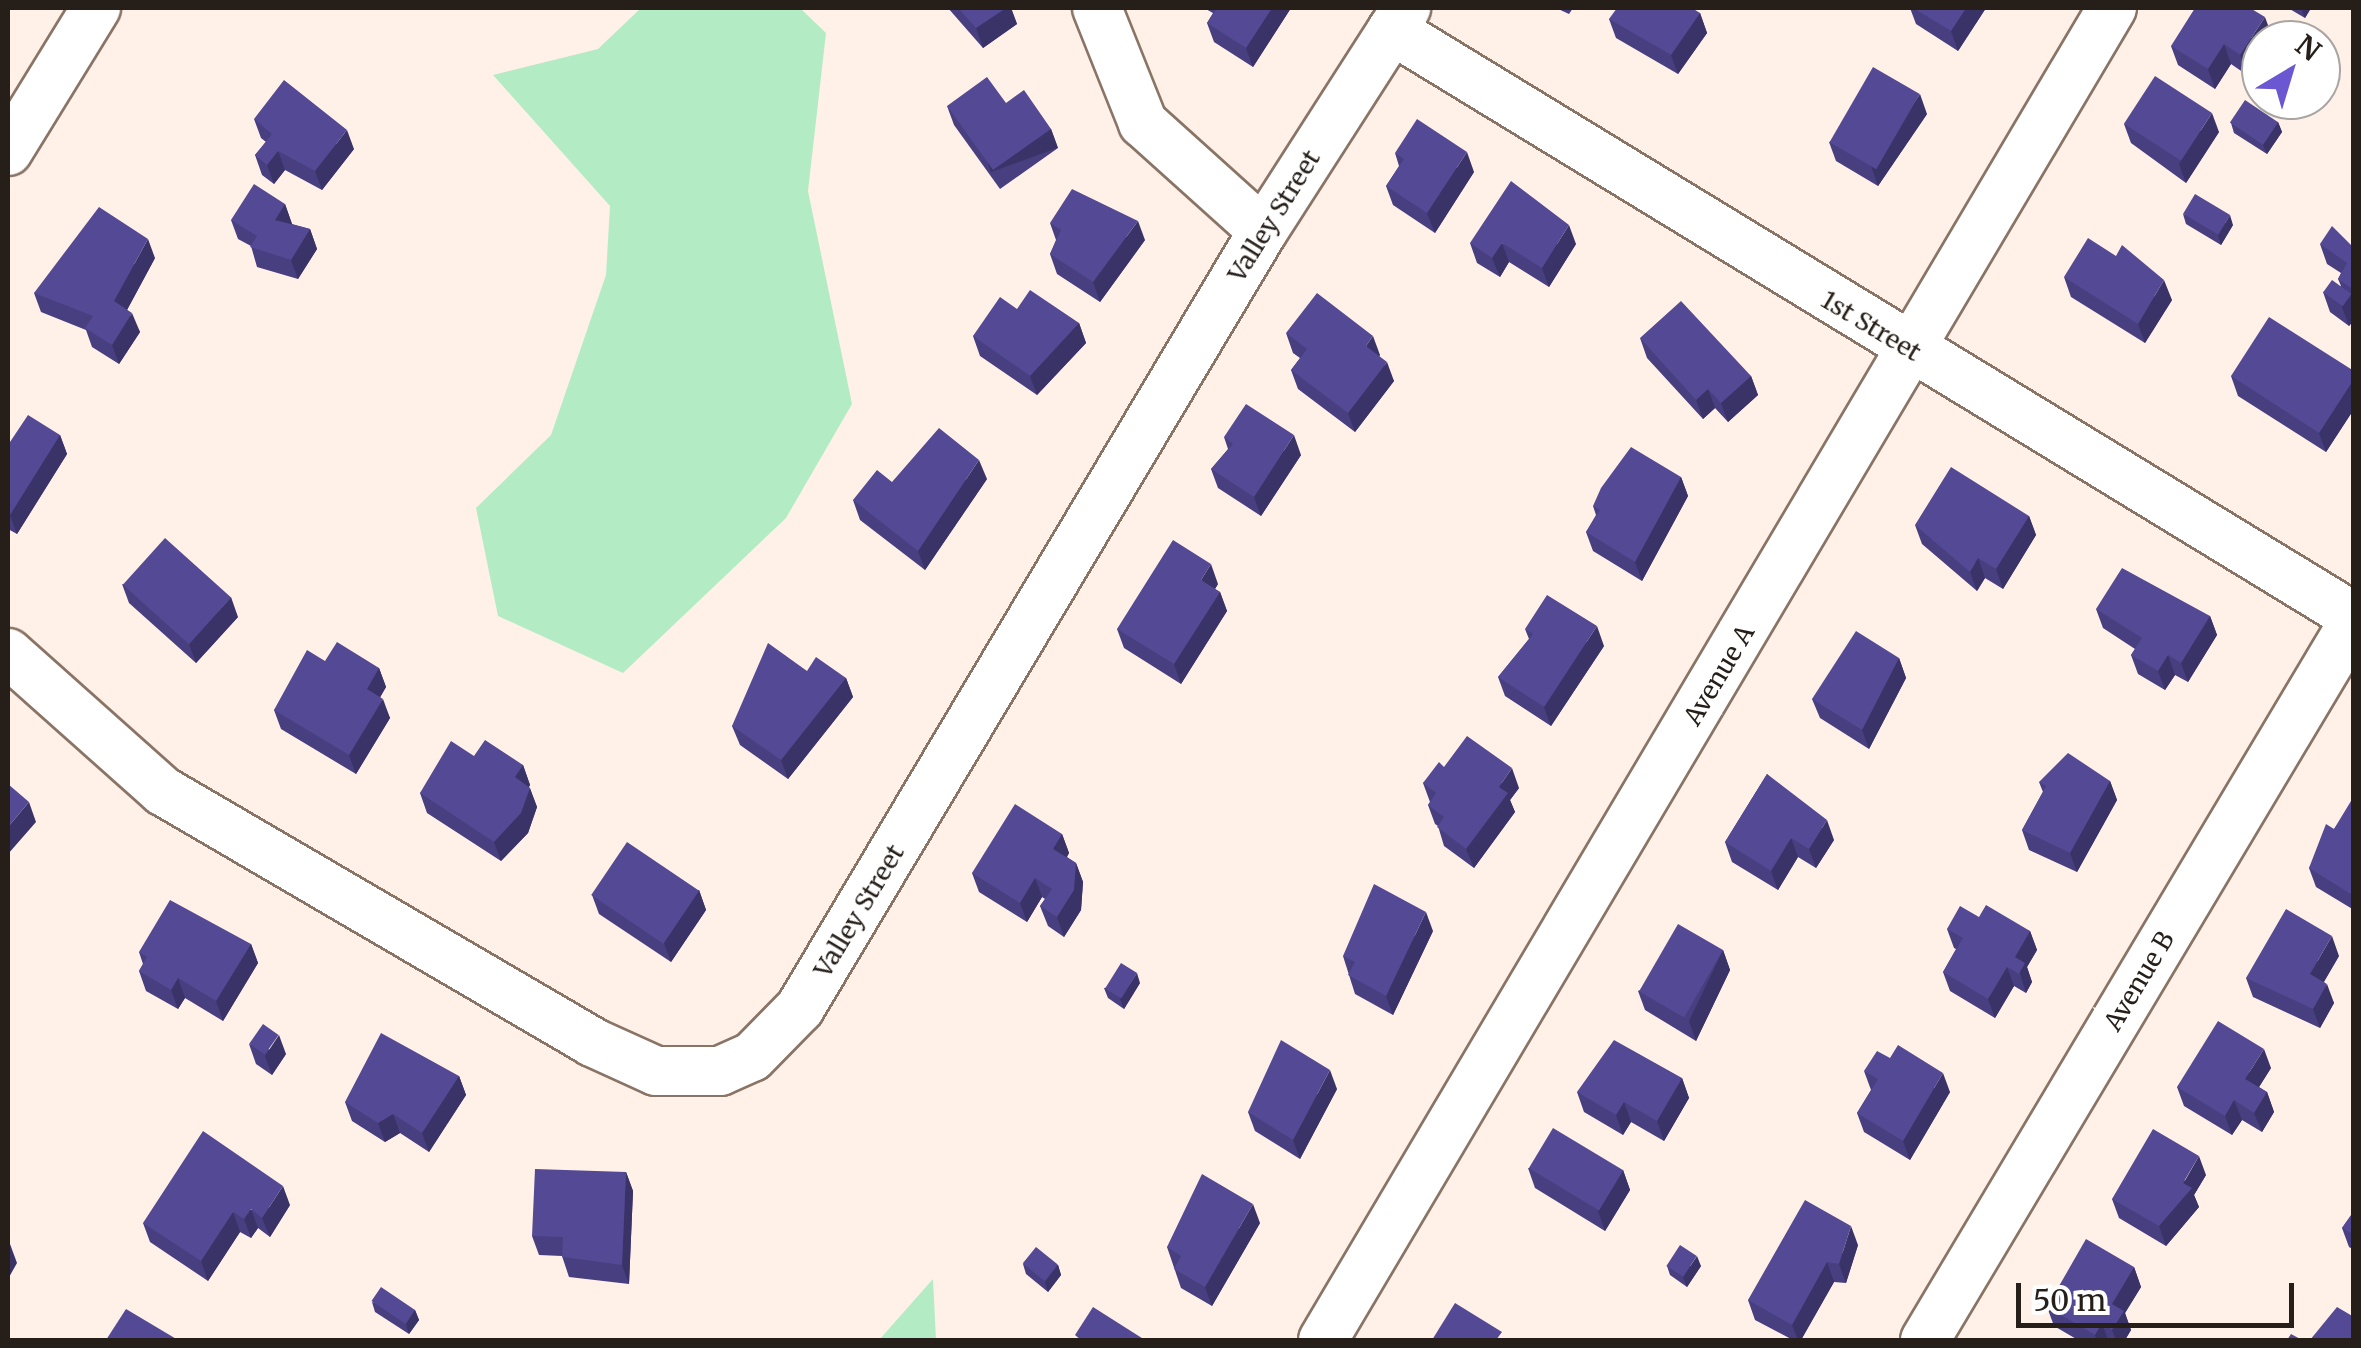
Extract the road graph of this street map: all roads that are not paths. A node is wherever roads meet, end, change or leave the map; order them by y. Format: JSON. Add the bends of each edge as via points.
{"nodes":[{"id":1,"x":96,"y":8,"type":"edge"},
{"id":2,"x":1097,"y":8,"type":"edge"},
{"id":3,"x":2112,"y":8,"type":"edge"},
{"id":4,"x":1399,"y":19,"type":"edge"},
{"id":5,"x":8,"y":150,"type":"edge"},
{"id":6,"x":1263,"y":231,"type":"junction"},
{"id":7,"x":1908,"y":350,"type":"junction"},
{"id":8,"x":2354,"y":619,"type":"edge"},
{"id":9,"x":8,"y":654,"type":"edge"},
{"id":10,"x":1323,"y":1340,"type":"edge"},
{"id":11,"x":1925,"y":1340,"type":"edge"}],
"edges":[{"from":1,"to":5,"type":"street"},
{"from":2,"to":6,"type":"street","via":[[1144,122]]},
{"from":3,"to":7,"type":"street","name":"Avenue A"},
{"from":4,"to":6,"type":"street","name":"Valley Street"},
{"from":4,"to":7,"type":"street","name":"1st Street"},
{"from":6,"to":9,"type":"street","name":"Valley Street","via":[[800,1008],[752,1057],[720,1071],[656,1071],[628,1061],[206,818],[129,765]]},
{"from":7,"to":8,"type":"street","name":"1st Street","via":[[2074,440]]},
{"from":7,"to":10,"type":"street","name":"Avenue A"},
{"from":8,"to":11,"type":"street","name":"Avenue B"}]}
